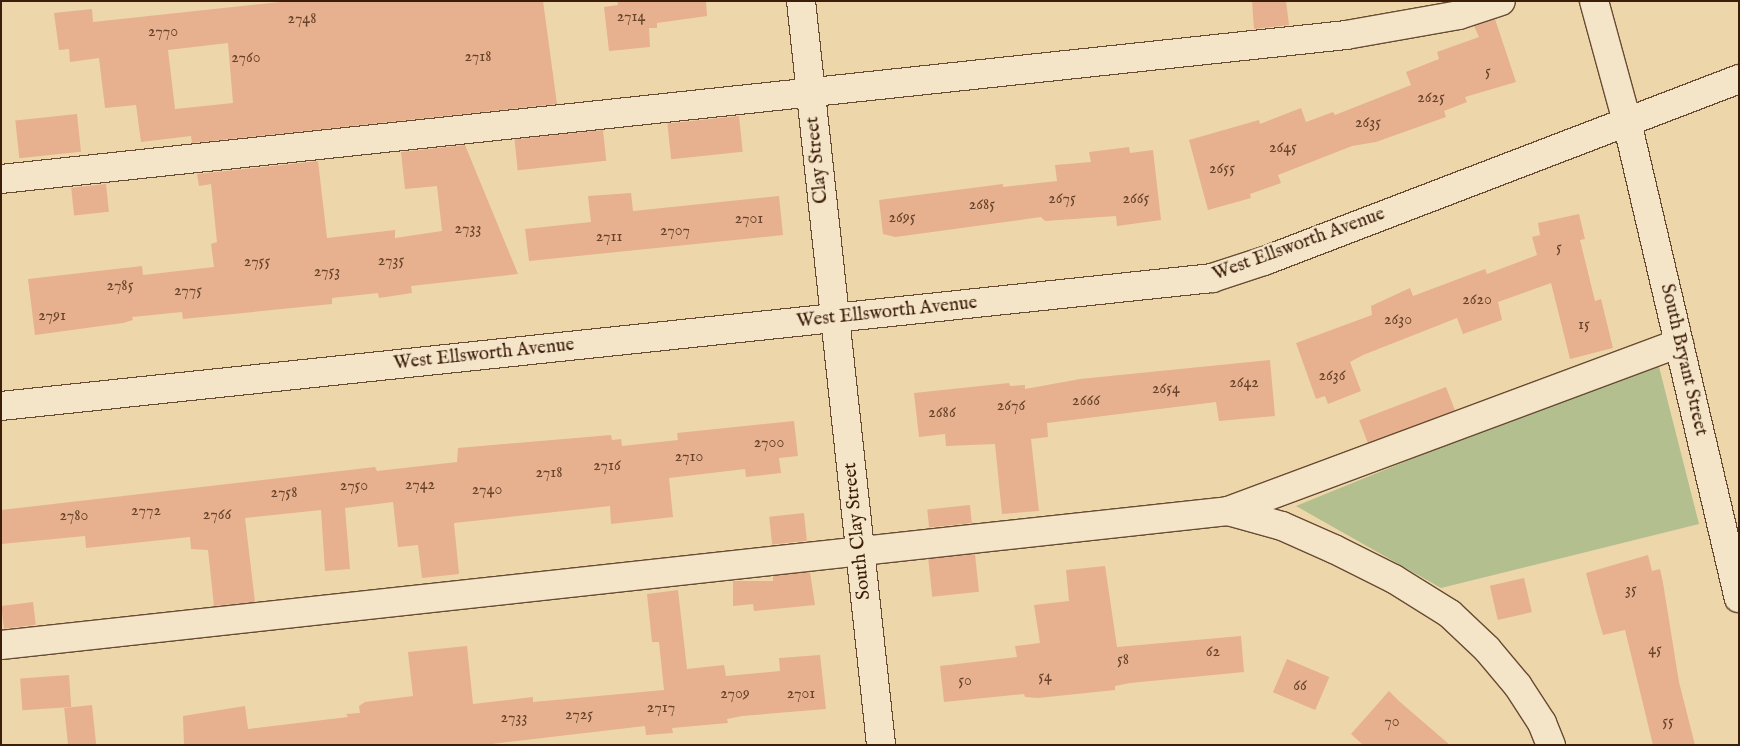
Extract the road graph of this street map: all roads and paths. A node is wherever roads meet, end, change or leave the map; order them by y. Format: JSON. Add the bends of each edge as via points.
{"nodes":[{"id":1,"x":801,"y":1,"type":"edge"},
{"id":2,"x":1501,"y":1,"type":"edge"},
{"id":3,"x":1594,"y":1,"type":"edge"},
{"id":4,"x":1739,"y":79,"type":"edge"},
{"id":5,"x":811,"y":92,"type":"junction"},
{"id":6,"x":1627,"y":122,"type":"junction"},
{"id":7,"x":1,"y":179,"type":"edge"},
{"id":8,"x":835,"y":318,"type":"junction"},
{"id":9,"x":1679,"y":343,"type":"junction"},
{"id":10,"x":1,"y":406,"type":"edge"},
{"id":11,"x":1228,"y":511,"type":"junction"},
{"id":12,"x":860,"y":552,"type":"junction"},
{"id":13,"x":1739,"y":598,"type":"edge"},
{"id":14,"x":1,"y":645,"type":"edge"},
{"id":15,"x":881,"y":745,"type":"edge"},
{"id":16,"x":1551,"y":745,"type":"edge"}],
"edges":[{"from":1,"to":5,"type":"street","name":"Clay Street"},
{"from":2,"to":5,"type":"street","via":[[1459,15],[1346,35]]},
{"from":3,"to":6,"type":"street","name":"South Bryant Street"},
{"from":4,"to":6,"type":"street","name":"West Ellsworth Avenue"},
{"from":5,"to":7,"type":"street"},
{"from":5,"to":8,"type":"street","name":"Clay Street"},
{"from":6,"to":8,"type":"street","name":"West Ellsworth Avenue","via":[[1212,278]]},
{"from":6,"to":9,"type":"street","name":"South Bryant Street"},
{"from":8,"to":10,"type":"street","name":"West Ellsworth Avenue"},
{"from":8,"to":12,"type":"street","name":"South Clay Street"},
{"from":9,"to":11,"type":"street"},
{"from":9,"to":13,"type":"street","name":"South Bryant Street"},
{"from":11,"to":12,"type":"street"},
{"from":11,"to":16,"type":"street","via":[[1282,526],[1334,549],[1394,579],[1450,614],[1487,649],[1518,686],[1542,722]]},
{"from":12,"to":14,"type":"street"},
{"from":12,"to":15,"type":"street","name":"South Clay Street"}]}
